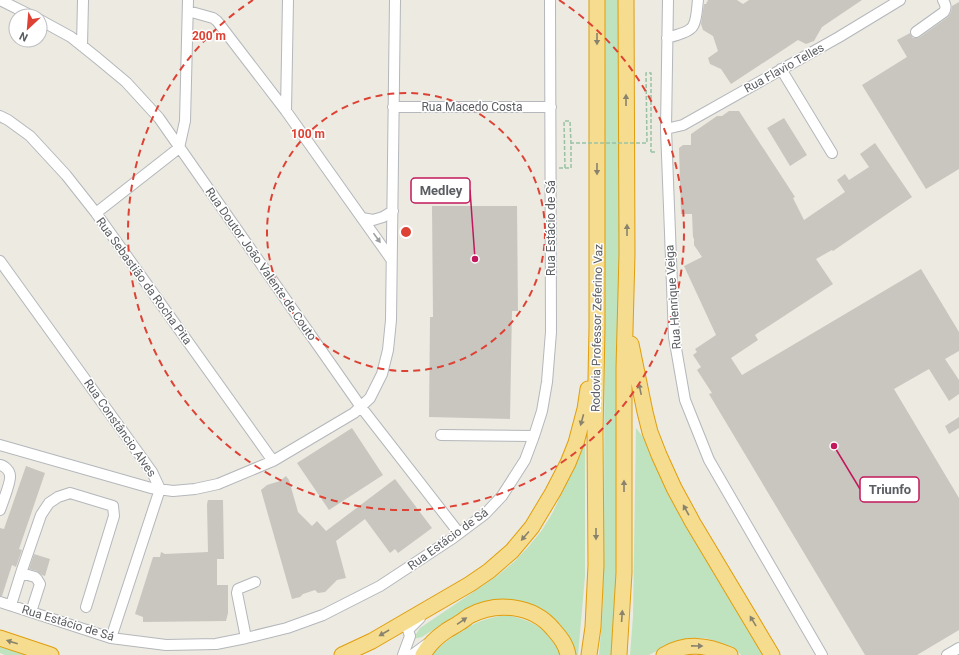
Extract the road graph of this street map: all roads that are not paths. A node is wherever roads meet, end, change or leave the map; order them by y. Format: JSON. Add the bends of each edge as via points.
{"nodes":[{"id":1,"x":0,"y":0,"type":"edge"},
{"id":2,"x":82,"y":0,"type":"edge"},
{"id":3,"x":188,"y":0,"type":"edge"},
{"id":4,"x":288,"y":0,"type":"edge"},
{"id":5,"x":395,"y":0,"type":"edge"},
{"id":6,"x":550,"y":0,"type":"edge"},
{"id":7,"x":597,"y":0,"type":"edge"},
{"id":8,"x":626,"y":0,"type":"edge"},
{"id":9,"x":631,"y":0,"type":"edge"},
{"id":10,"x":668,"y":0,"type":"edge"},
{"id":11,"x":698,"y":0,"type":"edge"},
{"id":12,"x":900,"y":0,"type":"edge"},
{"id":13,"x":943,"y":0,"type":"edge"},
{"id":14,"x":16,"y":8,"type":"edge"},
{"id":15,"x":188,"y":10,"type":"junction"},
{"id":16,"x":48,"y":24,"type":"edge"},
{"id":17,"x":916,"y":32,"type":"dead end"},
{"id":18,"x":667,"y":38,"type":"junction"},
{"id":19,"x":82,"y":46,"type":"junction"},
{"id":20,"x":626,"y":49,"type":"junction"},
{"id":21,"x":781,"y":69,"type":"junction"},
{"id":22,"x":393,"y":107,"type":"junction"},
{"id":23,"x":551,"y":107,"type":"junction"},
{"id":24,"x":286,"y":111,"type":"junction"},
{"id":25,"x":0,"y":116,"type":"edge"},
{"id":26,"x":666,"y":129,"type":"junction"},
{"id":27,"x":180,"y":148,"type":"junction"},
{"id":28,"x":832,"y":153,"type":"dead end"},
{"id":29,"x":392,"y":211,"type":"junction"},
{"id":30,"x":96,"y":214,"type":"junction"},
{"id":31,"x":362,"y":218,"type":"junction"},
{"id":32,"x":627,"y":254,"type":"junction"},
{"id":33,"x":391,"y":259,"type":"junction"},
{"id":34,"x":0,"y":261,"type":"edge"},
{"id":35,"x":597,"y":327,"type":"junction"},
{"id":36,"x":361,"y":407,"type":"junction"},
{"id":37,"x":441,"y":435,"type":"dead end"},
{"id":38,"x":534,"y":436,"type":"junction"},
{"id":39,"x":0,"y":445,"type":"edge"},
{"id":40,"x":273,"y":461,"type":"junction"},
{"id":41,"x":0,"y":465,"type":"edge"},
{"id":42,"x":160,"y":489,"type":"junction"},
{"id":43,"x":0,"y":510,"type":"edge"},
{"id":44,"x":459,"y":533,"type":"junction"},
{"id":45,"x":21,"y":573,"type":"junction"},
{"id":46,"x":255,"y":582,"type":"dead end"},
{"id":47,"x":0,"y":602,"type":"edge"},
{"id":48,"x":11,"y":605,"type":"junction"},
{"id":49,"x":86,"y":606,"type":"dead end"},
{"id":50,"x":433,"y":606,"type":"junction"},
{"id":51,"x":31,"y":612,"type":"junction"},
{"id":52,"x":445,"y":631,"type":"junction"},
{"id":53,"x":0,"y":638,"type":"edge"},
{"id":54,"x":111,"y":638,"type":"junction"},
{"id":55,"x":246,"y":638,"type":"junction"},
{"id":56,"x":959,"y":648,"type":"edge"},
{"id":57,"x":50,"y":655,"type":"edge"},
{"id":58,"x":342,"y":655,"type":"edge"},
{"id":59,"x":403,"y":655,"type":"edge"},
{"id":60,"x":412,"y":655,"type":"edge"},
{"id":61,"x":423,"y":655,"type":"edge"},
{"id":62,"x":568,"y":655,"type":"edge"},
{"id":63,"x":589,"y":655,"type":"edge"},
{"id":64,"x":619,"y":655,"type":"edge"},
{"id":65,"x":664,"y":655,"type":"edge"},
{"id":66,"x":730,"y":655,"type":"edge"},
{"id":67,"x":772,"y":655,"type":"edge"},
{"id":68,"x":822,"y":655,"type":"edge"},
{"id":69,"x":947,"y":655,"type":"edge"}],
"edges":[{"from":1,"to":14,"type":"street"},
{"from":2,"to":19,"type":"street"},
{"from":3,"to":15,"type":"street"},
{"from":4,"to":24,"type":"street"},
{"from":5,"to":22,"type":"street"},
{"from":6,"to":23,"type":"street","name":"Rua Estácio de Sá"},
{"from":7,"to":35,"type":"highway","name":"Rodovia Professor Zeferino Vaz","one_way":true},
{"from":8,"to":20,"type":"highway"},
{"from":9,"to":20,"type":"highway"},
{"from":10,"to":18,"type":"street","name":"Rua Henrique Veiga"},
{"from":11,"to":18,"type":"street","via":[[693,27]]},
{"from":12,"to":21,"type":"street","name":"Rua Flavio Telles"},
{"from":13,"to":17,"type":"street","via":[[946,5],[944,12]]},
{"from":15,"to":24,"type":"street","via":[[215,19]]},
{"from":15,"to":27,"type":"street","via":[[185,121]]},
{"from":16,"to":19,"type":"street","name":"Rua Doutor João Valente de Couto"},
{"from":18,"to":26,"type":"street","name":"Rua Henrique Veiga"},
{"from":19,"to":27,"type":"street","name":"Rua Doutor João Valente de Couto","via":[[126,82],[159,118]]},
{"from":32,"to":20,"type":"highway","one_way":true},
{"from":21,"to":26,"type":"street","name":"Rua Flavio Telles","via":[[683,125]]},
{"from":21,"to":28,"type":"street"},
{"from":22,"to":23,"type":"street","name":"Rua Macedo Costa"},
{"from":22,"to":29,"type":"street"},
{"from":23,"to":38,"type":"street","name":"Rua Estácio de Sá","via":[[552,332],[542,411]]},
{"from":24,"to":31,"type":"street"},
{"from":25,"to":30,"type":"street","name":"Rua Sebastião da Rocha Pita","via":[[30,136],[66,175]]},
{"from":26,"to":68,"type":"street","name":"Rua Henrique Veiga","via":[[674,337],[685,400],[708,460]]},
{"from":27,"to":30,"type":"street"},
{"from":27,"to":36,"type":"street","name":"Rua Doutor João Valente de Couto"},
{"from":29,"to":31,"type":"street","via":[[373,220]]},
{"from":29,"to":33,"type":"street"},
{"from":30,"to":40,"type":"street","name":"Rua Sebastião da Rocha Pita"},
{"from":31,"to":33,"type":"street","one_way":true},
{"from":64,"to":32,"type":"highway","one_way":true,"via":[[624,573]]},
{"from":67,"to":32,"type":"highway","one_way":true,"via":[[693,523],[674,488],[650,432],[631,347]]},
{"from":33,"to":36,"type":"street","via":[[391,320],[388,350],[382,374],[370,398]]},
{"from":34,"to":42,"type":"street","name":"Rua Constâncio Alves","via":[[152,472]]},
{"from":35,"to":50,"type":"highway","one_way":true,"via":[[585,409],[568,463],[553,492],[532,527],[512,551],[489,571]]},
{"from":35,"to":63,"type":"highway","name":"Rodovia Professor Zeferino Vaz","one_way":true,"via":[[596,565]]},
{"from":36,"to":40,"type":"street"},
{"from":36,"to":44,"type":"street","name":"Rua Doutor João Valente de Couto"},
{"from":37,"to":38,"type":"street"},
{"from":38,"to":44,"type":"street","name":"Rua Estácio de Sá","via":[[525,460],[502,496],[485,514]]},
{"from":39,"to":42,"type":"street"},
{"from":40,"to":42,"type":"street","via":[[218,484],[195,490]]},
{"from":41,"to":43,"type":"street","via":[[9,471],[11,477]]},
{"from":42,"to":54,"type":"street","name":"Rua Constâncio Alves"},
{"from":44,"to":55,"type":"street","name":"Rua Estácio de Sá","via":[[380,586],[323,615],[287,628]]},
{"from":45,"to":48,"type":"street"},
{"from":45,"to":49,"type":"street","via":[[40,515],[53,500],[70,493],[113,506],[114,516]]},
{"from":45,"to":51,"type":"street","via":[[35,577],[40,584]]},
{"from":46,"to":55,"type":"street","via":[[238,589],[237,593]]},
{"from":47,"to":48,"type":"street","name":"Rua Estácio de Sá"},
{"from":48,"to":51,"type":"street","name":"Rua Estácio de Sá"},
{"from":50,"to":58,"type":"highway","one_way":true},
{"from":50,"to":59,"type":"street","via":[[408,630],[410,636]]},
{"from":51,"to":54,"type":"street","name":"Rua Estácio de Sá"},
{"from":52,"to":60,"type":"street"},
{"from":52,"to":61,"type":"highway"},
{"from":52,"to":62,"type":"highway","one_way":true,"via":[[469,616],[486,610],[516,607],[548,622],[562,639]]},
{"from":57,"to":53,"type":"highway","one_way":true},
{"from":54,"to":55,"type":"street","name":"Rua Estácio de Sá","via":[[166,645],[216,644]]},
{"from":56,"to":69,"type":"street"},
{"from":65,"to":66,"type":"highway","one_way":true,"via":[[670,651],[698,646],[709,647]]}]}
